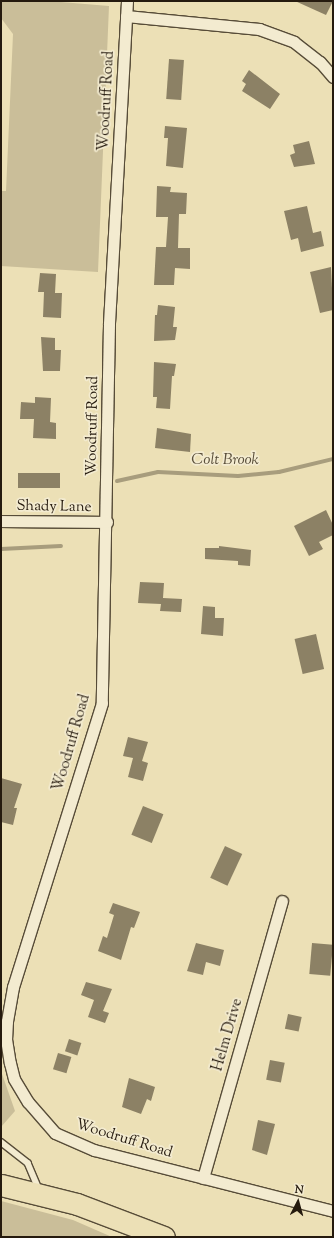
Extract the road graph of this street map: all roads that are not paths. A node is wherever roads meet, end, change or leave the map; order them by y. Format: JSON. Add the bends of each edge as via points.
{"nodes":[{"id":1,"x":127,"y":1,"type":"edge"},
{"id":2,"x":126,"y":16,"type":"junction"},
{"id":3,"x":333,"y":77,"type":"edge"},
{"id":4,"x":1,"y":521,"type":"edge"},
{"id":5,"x":107,"y":522,"type":"junction"},
{"id":6,"x":282,"y":901,"type":"dead end"},
{"id":7,"x":1,"y":1142,"type":"edge"},
{"id":8,"x":204,"y":1178,"type":"junction"},
{"id":9,"x":1,"y":1185,"type":"edge"},
{"id":10,"x":40,"y":1194,"type":"junction"},
{"id":11,"x":333,"y":1211,"type":"edge"},
{"id":12,"x":164,"y":1237,"type":"edge"}],
"edges":[{"from":1,"to":2,"type":"street","name":"Woodruff Road"},
{"from":2,"to":3,"type":"street","via":[[259,29],[294,42],[320,62]]},
{"from":2,"to":5,"type":"street","name":"Woodruff Road","via":[[109,324]]},
{"from":4,"to":5,"type":"street","name":"Shady Lane"},
{"from":5,"to":8,"type":"street","name":"Woodruff Road","via":[[102,702],[13,987],[6,1039],[14,1079],[28,1102],[55,1133],[94,1150]]},
{"from":6,"to":8,"type":"street","name":"Helm Drive"},
{"from":7,"to":10,"type":"lane","via":[[28,1163]]},
{"from":8,"to":11,"type":"street","name":"Woodruff Road"},
{"from":9,"to":10,"type":"highway"},
{"from":10,"to":12,"type":"highway","via":[[96,1211]]}]}
